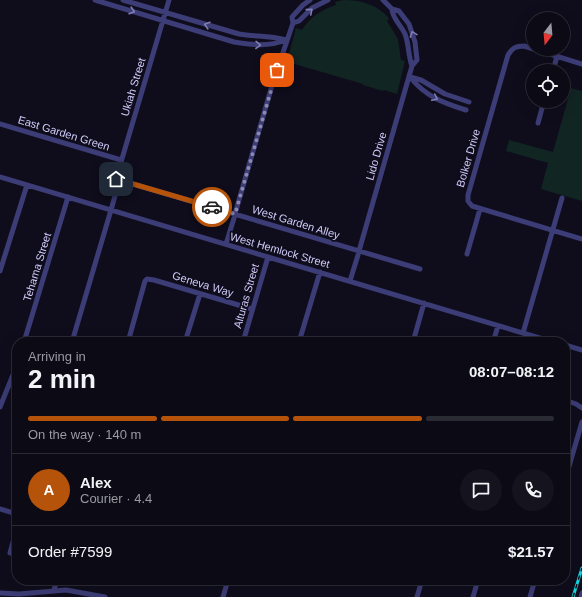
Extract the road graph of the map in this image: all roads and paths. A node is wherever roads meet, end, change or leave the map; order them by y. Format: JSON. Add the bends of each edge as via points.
{"nodes":[{"id":1,"x":95,"y":0,"type":"edge"},
{"id":2,"x":123,"y":0,"type":"edge"},
{"id":3,"x":169,"y":0,"type":"edge"},
{"id":4,"x":310,"y":0,"type":"edge"},
{"id":5,"x":328,"y":0,"type":"edge"},
{"id":6,"x":385,"y":1,"type":"edge"},
{"id":7,"x":392,"y":8,"type":"junction"},
{"id":8,"x":165,"y":13,"type":"junction"},
{"id":9,"x":163,"y":20,"type":"junction"},
{"id":10,"x":293,"y":22,"type":"junction"},
{"id":11,"x":286,"y":40,"type":"junction"},
{"id":12,"x":526,"y":48,"type":"edge"},
{"id":13,"x":557,"y":56,"type":"joint"},
{"id":14,"x":555,"y":64,"type":"edge"},
{"id":15,"x":582,"y":64,"type":"edge"},
{"id":16,"x":412,"y":66,"type":"junction"},
{"id":17,"x":410,"y":77,"type":"junction"},
{"id":18,"x":469,"y":102,"type":"dead end"},
{"id":19,"x":542,"y":108,"type":"edge"},
{"id":20,"x":466,"y":110,"type":"dead end"},
{"id":21,"x":538,"y":122,"type":"dead end"},
{"id":22,"x":0,"y":124,"type":"edge"},
{"id":23,"x":121,"y":160,"type":"junction"},
{"id":24,"x":0,"y":177,"type":"edge"},
{"id":25,"x":116,"y":181,"type":"junction"},
{"id":26,"x":27,"y":185,"type":"junction"},
{"id":27,"x":68,"y":197,"type":"junction"},
{"id":28,"x":562,"y":198,"type":"dead end"},
{"id":29,"x":480,"y":209,"type":"junction"},
{"id":30,"x":111,"y":210,"type":"junction"},
{"id":31,"x":234,"y":216,"type":"junction"},
{"id":32,"x":552,"y":230,"type":"junction"},
{"id":33,"x":582,"y":240,"type":"edge"},
{"id":34,"x":226,"y":244,"type":"junction"},
{"id":35,"x":358,"y":253,"type":"junction"},
{"id":36,"x":467,"y":254,"type":"dead end"},
{"id":37,"x":268,"y":257,"type":"junction"},
{"id":38,"x":420,"y":269,"type":"dead end"},
{"id":39,"x":0,"y":271,"type":"edge"},
{"id":40,"x":320,"y":272,"type":"junction"},
{"id":41,"x":350,"y":281,"type":"junction"},
{"id":42,"x":200,"y":294,"type":"junction"},
{"id":43,"x":424,"y":303,"type":"junction"},
{"id":44,"x":252,"y":309,"type":"junction"},
{"id":45,"x":498,"y":326,"type":"junction"},
{"id":46,"x":523,"y":333,"type":"junction"},
{"id":47,"x":26,"y":337,"type":"edge"},
{"id":48,"x":73,"y":337,"type":"edge"},
{"id":49,"x":129,"y":337,"type":"edge"},
{"id":50,"x":187,"y":337,"type":"edge"},
{"id":51,"x":244,"y":337,"type":"edge"},
{"id":52,"x":300,"y":337,"type":"edge"},
{"id":53,"x":414,"y":337,"type":"edge"},
{"id":54,"x":495,"y":337,"type":"edge"},
{"id":55,"x":535,"y":337,"type":"edge"},
{"id":56,"x":570,"y":346,"type":"edge"},
{"id":57,"x":582,"y":350,"type":"edge"},
{"id":58,"x":12,"y":377,"type":"edge"},
{"id":59,"x":570,"y":402,"type":"edge"},
{"id":60,"x":0,"y":407,"type":"edge"},
{"id":61,"x":582,"y":408,"type":"edge"},
{"id":62,"x":582,"y":422,"type":"edge"},
{"id":63,"x":570,"y":463,"type":"edge"},
{"id":64,"x":0,"y":509,"type":"edge"},
{"id":65,"x":12,"y":513,"type":"edge"},
{"id":66,"x":12,"y":546,"type":"edge"},
{"id":67,"x":10,"y":553,"type":"dead end"},
{"id":68,"x":56,"y":585,"type":"edge"},
{"id":69,"x":227,"y":585,"type":"edge"},
{"id":70,"x":421,"y":585,"type":"edge"},
{"id":71,"x":477,"y":585,"type":"edge"},
{"id":72,"x":534,"y":585,"type":"edge"},
{"id":73,"x":54,"y":590,"type":"junction"},
{"id":74,"x":0,"y":593,"type":"edge"},
{"id":75,"x":582,"y":593,"type":"edge"},
{"id":76,"x":105,"y":597,"type":"edge"},
{"id":77,"x":223,"y":597,"type":"edge"},
{"id":78,"x":417,"y":597,"type":"edge"},
{"id":79,"x":473,"y":597,"type":"edge"},
{"id":80,"x":530,"y":597,"type":"edge"},
{"id":81,"x":581,"y":597,"type":"edge"}],
"edges":[{"from":1,"to":9,"type":"street","one_way":true},
{"from":2,"to":8,"type":"street"},
{"from":3,"to":8,"type":"street","name":"Ukiah Street"},
{"from":4,"to":10,"type":"street","via":[[292,17]]},
{"from":10,"to":5,"type":"street","one_way":true,"via":[[299,21],[312,8]]},
{"from":6,"to":7,"type":"street","name":"Lido Drive"},
{"from":7,"to":16,"type":"street","name":"Lido Drive","via":[[392,15],[405,34]]},
{"from":16,"to":7,"type":"street","name":"Lido Drive","one_way":true,"via":[[418,55],[412,31],[406,19]]},
{"from":8,"to":9,"type":"street","name":"Ukiah Street"},
{"from":11,"to":8,"type":"street","one_way":true,"via":[[274,36],[239,34]]},
{"from":9,"to":11,"type":"street","one_way":true,"via":[[240,43],[270,45]]},
{"from":9,"to":23,"type":"street","name":"Ukiah Street"},
{"from":10,"to":11,"type":"street"},
{"from":11,"to":31,"type":"street"},
{"from":12,"to":29,"type":"street","name":"Bolker Drive","via":[[514,48],[508,56],[468,195],[471,205]]},
{"from":13,"to":14,"type":"street"},
{"from":13,"to":15,"type":"street","name":"Bolker Drive"},
{"from":16,"to":17,"type":"street","name":"Lido Drive"},
{"from":17,"to":18,"type":"street"},
{"from":17,"to":20,"type":"street","one_way":true,"via":[[418,87],[430,95]]},
{"from":17,"to":35,"type":"street","name":"Lido Drive"},
{"from":19,"to":21,"type":"street"},
{"from":22,"to":23,"type":"street","name":"East Garden Green"},
{"from":23,"to":25,"type":"street","name":"Ukiah Street"},
{"from":24,"to":26,"type":"street","name":"West Hemlock Street"},
{"from":25,"to":30,"type":"street","name":"Ukiah Street"},
{"from":25,"to":31,"type":"street","name":"West Garden Alley"},
{"from":26,"to":27,"type":"street","name":"West Hemlock Street"},
{"from":26,"to":39,"type":"street"},
{"from":27,"to":30,"type":"street","name":"West Hemlock Street"},
{"from":27,"to":47,"type":"street","name":"Tehama Street"},
{"from":28,"to":32,"type":"street"},
{"from":29,"to":32,"type":"street"},
{"from":29,"to":36,"type":"street"},
{"from":30,"to":34,"type":"street","name":"West Hemlock Street"},
{"from":30,"to":48,"type":"street","name":"Ukiah Street"},
{"from":31,"to":34,"type":"street"},
{"from":31,"to":35,"type":"street","name":"West Garden Alley"},
{"from":32,"to":33,"type":"street"},
{"from":32,"to":46,"type":"street"},
{"from":34,"to":37,"type":"street","name":"West Hemlock Street"},
{"from":35,"to":38,"type":"street","name":"West Garden Alley"},
{"from":35,"to":41,"type":"street","name":"Lido Drive"},
{"from":37,"to":40,"type":"street","name":"West Hemlock Street"},
{"from":37,"to":44,"type":"street","name":"Alturas Street"},
{"from":40,"to":41,"type":"street","name":"West Hemlock Street"},
{"from":40,"to":52,"type":"street"},
{"from":41,"to":43,"type":"street","name":"West Hemlock Street"},
{"from":42,"to":44,"type":"street","name":"Geneva Way"},
{"from":42,"to":49,"type":"street","name":"Geneva Way","via":[[147,279]]},
{"from":42,"to":50,"type":"street"},
{"from":43,"to":45,"type":"street","name":"West Hemlock Street"},
{"from":43,"to":53,"type":"street"},
{"from":44,"to":51,"type":"street","name":"Alturas Street"},
{"from":45,"to":46,"type":"street","name":"West Hemlock Street"},
{"from":45,"to":54,"type":"street"},
{"from":46,"to":55,"type":"street","name":"West Hemlock Street"},
{"from":56,"to":57,"type":"street"},
{"from":58,"to":60,"type":"street"},
{"from":59,"to":61,"type":"street"},
{"from":62,"to":63,"type":"street"},
{"from":64,"to":65,"type":"street"},
{"from":66,"to":67,"type":"street"},
{"from":68,"to":73,"type":"street"},
{"from":69,"to":77,"type":"street"},
{"from":70,"to":78,"type":"street"},
{"from":71,"to":79,"type":"street"},
{"from":72,"to":80,"type":"street"},
{"from":73,"to":74,"type":"street","via":[[19,594]]},
{"from":73,"to":76,"type":"street"},
{"from":75,"to":81,"type":"street"}]}
